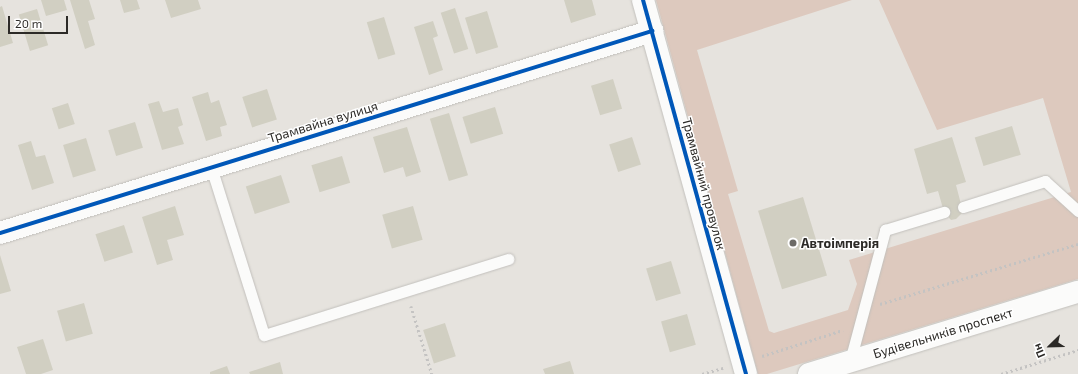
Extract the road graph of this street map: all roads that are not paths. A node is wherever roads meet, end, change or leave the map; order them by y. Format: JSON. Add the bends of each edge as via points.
{"nodes":[{"id":1,"x":643,"y":0,"type":"edge"},
{"id":2,"x":652,"y":31,"type":"junction"},
{"id":3,"x":211,"y":167,"type":"junction"},
{"id":4,"x":963,"y":207,"type":"dead end"},
{"id":5,"x":1078,"y":211,"type":"edge"},
{"id":6,"x":944,"y":212,"type":"dead end"},
{"id":7,"x":0,"y":233,"type":"edge"},
{"id":8,"x":508,"y":259,"type":"dead end"},
{"id":9,"x":1078,"y":292,"type":"edge"},
{"id":10,"x":850,"y":362,"type":"junction"},
{"id":11,"x":744,"y":368,"type":"edge"},
{"id":12,"x":809,"y":374,"type":"edge"}],
"edges":[{"from":1,"to":2,"type":"street","name":"Трамвайний провулок"},
{"from":2,"to":3,"type":"street","name":"Трамвайна вулиця"},
{"from":2,"to":11,"type":"street","name":"Трамвайний провулок"},
{"from":3,"to":7,"type":"street","name":"Трамвайна вулиця"},
{"from":3,"to":8,"type":"lane","via":[[264,335]]},
{"from":4,"to":5,"type":"lane","via":[[1045,181]]},
{"from":6,"to":10,"type":"lane","via":[[885,230]]},
{"from":9,"to":10,"type":"street","name":"Будівельників проспект"},
{"from":10,"to":12,"type":"street","name":"Будівельників проспект"}]}
